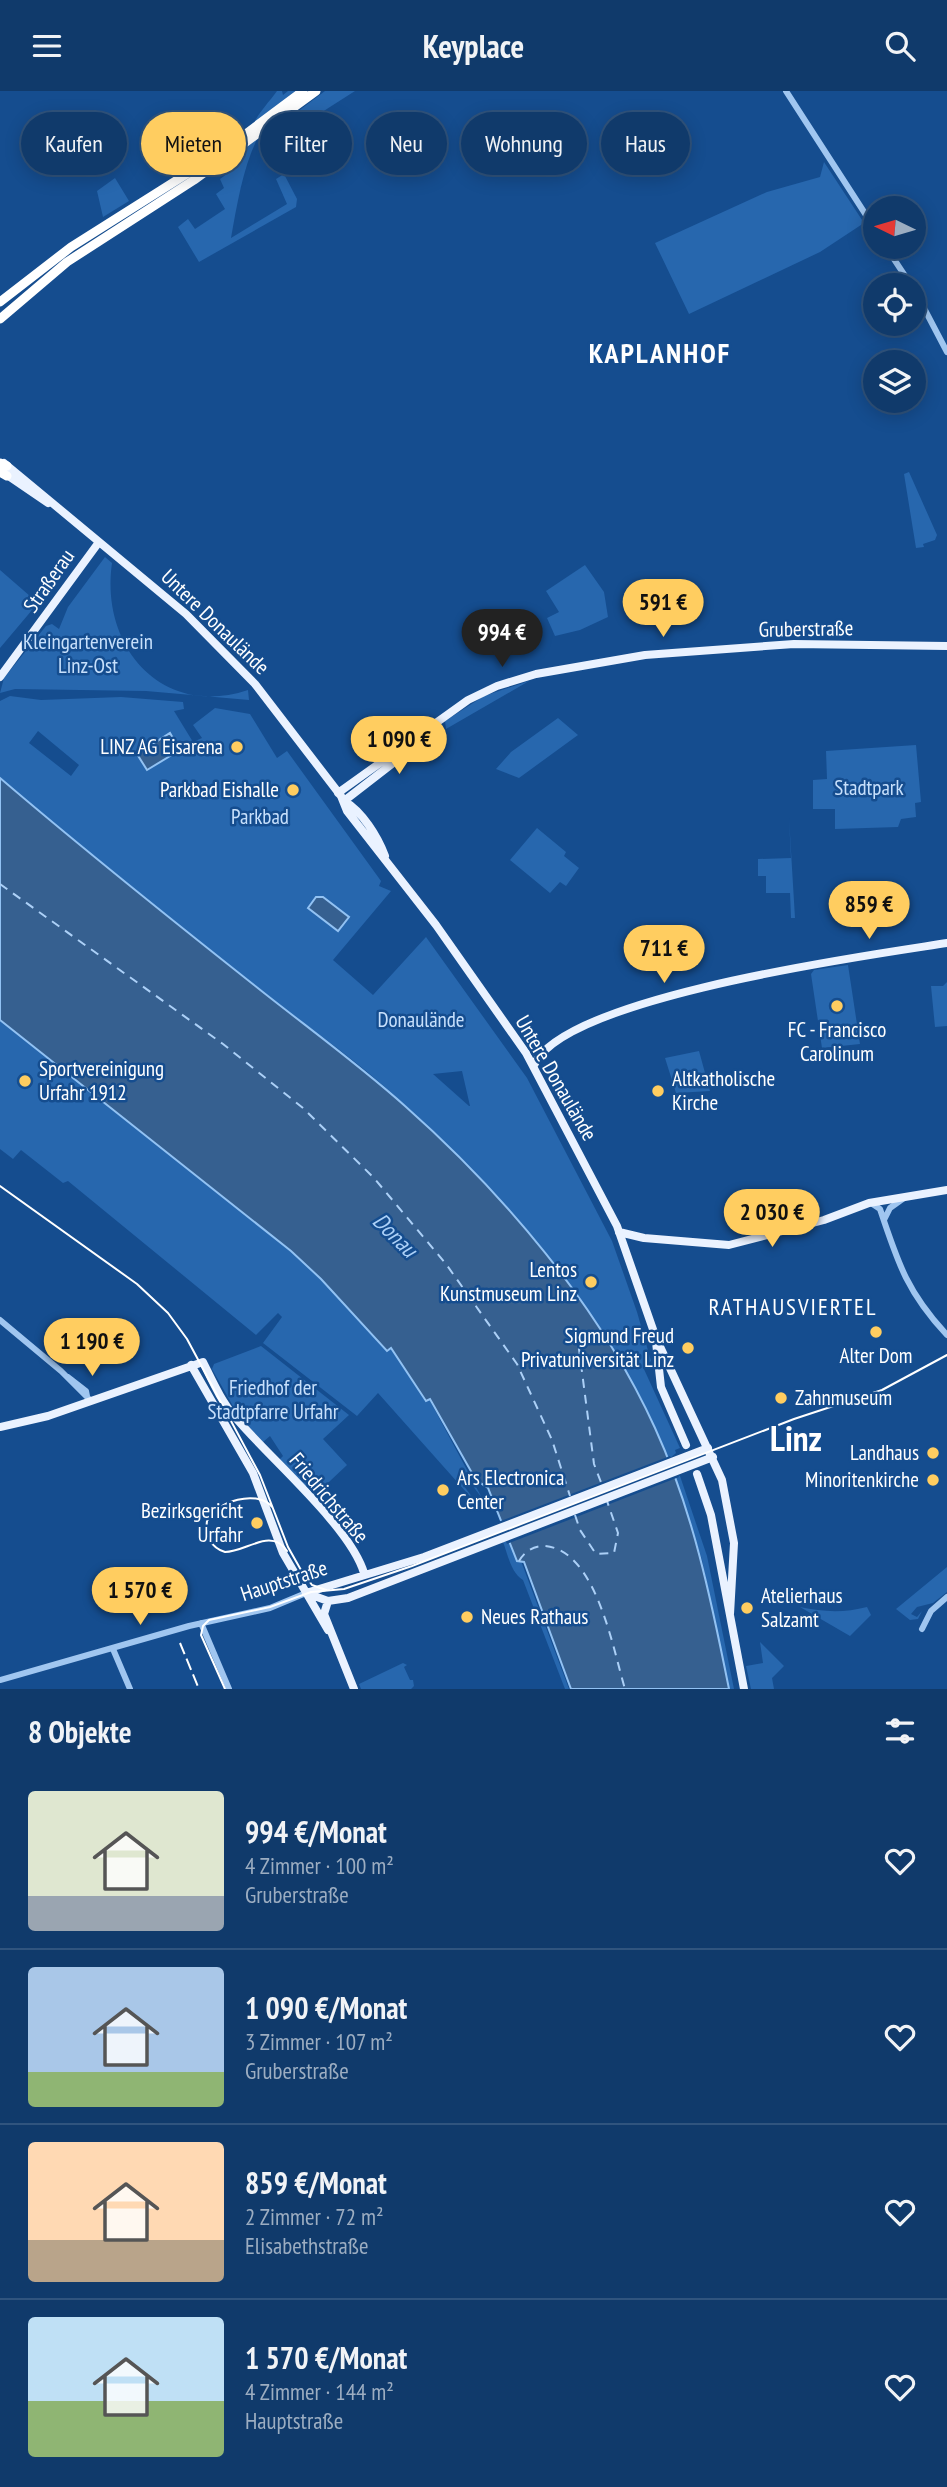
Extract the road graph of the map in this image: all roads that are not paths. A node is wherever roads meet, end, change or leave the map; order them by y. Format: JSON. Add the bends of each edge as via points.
{"nodes":[{"id":1,"x":303,"y":91,"type":"edge"},
{"id":2,"x":316,"y":91,"type":"edge"},
{"id":3,"x":786,"y":91,"type":"edge"},
{"id":4,"x":246,"y":136,"type":"edge"},
{"id":5,"x":246,"y":140,"type":"edge"},
{"id":6,"x":189,"y":175,"type":"edge"},
{"id":7,"x":194,"y":175,"type":"edge"},
{"id":8,"x":863,"y":210,"type":"edge"},
{"id":9,"x":0,"y":303,"type":"edge"},
{"id":10,"x":926,"y":309,"type":"edge"},
{"id":11,"x":0,"y":319,"type":"edge"},
{"id":12,"x":947,"y":352,"type":"edge"},
{"id":13,"x":2,"y":468,"type":"edge"},
{"id":14,"x":101,"y":544,"type":"junction"},
{"id":15,"x":947,"y":646,"type":"edge"},
{"id":16,"x":0,"y":677,"type":"edge"},
{"id":17,"x":431,"y":728,"type":"junction"},
{"id":18,"x":338,"y":793,"type":"junction"},
{"id":19,"x":344,"y":801,"type":"junction"},
{"id":20,"x":947,"y":943,"type":"edge"},
{"id":21,"x":550,"y":1045,"type":"junction"},
{"id":22,"x":522,"y":1047,"type":"junction"},
{"id":23,"x":534,"y":1065,"type":"junction"},
{"id":24,"x":947,"y":1190,"type":"edge"},
{"id":25,"x":905,"y":1198,"type":"junction"},
{"id":26,"x":869,"y":1203,"type":"junction"},
{"id":27,"x":884,"y":1222,"type":"junction"},
{"id":28,"x":619,"y":1232,"type":"junction"},
{"id":29,"x":644,"y":1238,"type":"junction"},
{"id":30,"x":627,"y":1252,"type":"junction"},
{"id":31,"x":0,"y":1320,"type":"edge"},
{"id":32,"x":947,"y":1335,"type":"edge"},
{"id":33,"x":656,"y":1338,"type":"junction"},
{"id":34,"x":664,"y":1354,"type":"junction"},
{"id":35,"x":191,"y":1365,"type":"junction"},
{"id":36,"x":658,"y":1371,"type":"junction"},
{"id":37,"x":676,"y":1380,"type":"junction"},
{"id":38,"x":661,"y":1387,"type":"junction"},
{"id":39,"x":89,"y":1399,"type":"junction"},
{"id":40,"x":0,"y":1427,"type":"edge"},
{"id":41,"x":686,"y":1445,"type":"dead end"},
{"id":42,"x":708,"y":1448,"type":"junction"},
{"id":43,"x":713,"y":1457,"type":"junction"},
{"id":44,"x":697,"y":1474,"type":"dead end"},
{"id":45,"x":733,"y":1535,"type":"junction"},
{"id":46,"x":715,"y":1536,"type":"junction"},
{"id":47,"x":364,"y":1573,"type":"junction"},
{"id":48,"x":723,"y":1577,"type":"junction"},
{"id":49,"x":306,"y":1593,"type":"junction"},
{"id":50,"x":947,"y":1597,"type":"edge"},
{"id":51,"x":328,"y":1601,"type":"junction"},
{"id":52,"x":730,"y":1614,"type":"junction"},
{"id":53,"x":201,"y":1623,"type":"junction"},
{"id":54,"x":922,"y":1629,"type":"dead end"},
{"id":55,"x":328,"y":1630,"type":"junction"},
{"id":56,"x":113,"y":1649,"type":"junction"},
{"id":57,"x":0,"y":1680,"type":"edge"},
{"id":58,"x":130,"y":1689,"type":"edge"},
{"id":59,"x":228,"y":1689,"type":"edge"},
{"id":60,"x":354,"y":1689,"type":"edge"},
{"id":61,"x":744,"y":1689,"type":"edge"}],
"edges":[{"from":1,"to":4,"type":"highway"},
{"from":2,"to":5,"type":"highway"},
{"from":3,"to":8,"type":"street"},
{"from":6,"to":9,"type":"highway","via":[[109,221]]},
{"from":7,"to":11,"type":"highway","via":[[40,283]]},
{"from":10,"to":12,"type":"street"},
{"from":13,"to":14,"type":"main road","name":"Untere Donaulände"},
{"from":14,"to":16,"type":"main road","name":"Straßerau"},
{"from":14,"to":18,"type":"main road","name":"Untere Donaulände","via":[[179,607],[255,684]]},
{"from":15,"to":17,"type":"main road","name":"Gruberstraße","via":[[794,644],[615,660],[509,681],[468,700]]},
{"from":17,"to":18,"type":"main road","name":"Gruberstraße"},
{"from":17,"to":19,"type":"main road","name":"Gruberstraße","via":[[419,743]]},
{"from":18,"to":19,"type":"main road","name":"Untere Donaulände"},
{"from":19,"to":22,"type":"main road","name":"Untere Donaulände"},
{"from":20,"to":21,"type":"main road","via":[[803,965],[621,1011]]},
{"from":21,"to":22,"type":"main road","via":[[536,1050]]},
{"from":21,"to":23,"type":"main road"},
{"from":22,"to":23,"type":"main road","name":"Untere Donaulände"},
{"from":23,"to":28,"type":"main road","name":"Untere Donaulände"},
{"from":24,"to":25,"type":"main road"},
{"from":25,"to":26,"type":"main road"},
{"from":25,"to":27,"type":"street","via":[[890,1208]]},
{"from":26,"to":27,"type":"street","via":[[877,1206]]},
{"from":26,"to":29,"type":"main road","via":[[724,1245]]},
{"from":27,"to":32,"type":"street","via":[[913,1295]]},
{"from":28,"to":29,"type":"main road"},
{"from":28,"to":30,"type":"main road","name":"Untere Donaulände"},
{"from":29,"to":30,"type":"main road","via":[[634,1241]]},
{"from":30,"to":33,"type":"main road","name":"Untere Donaulände"},
{"from":31,"to":39,"type":"street"},
{"from":33,"to":34,"type":"main road","name":"Untere Donaulände"},
{"from":33,"to":36,"type":"main road","name":"Untere Donaulände"},
{"from":34,"to":36,"type":"main road"},
{"from":34,"to":37,"type":"main road","name":"Untere Donaulände"},
{"from":35,"to":39,"type":"main road"},
{"from":35,"to":47,"type":"main road","name":"Friedrichstraße","via":[[202,1362],[235,1417],[325,1514]]},
{"from":35,"to":49,"type":"main road","via":[[253,1473],[283,1553]]},
{"from":36,"to":38,"type":"main road","name":"Untere Donaulände"},
{"from":37,"to":38,"type":"main road","via":[[665,1381]]},
{"from":37,"to":42,"type":"main road","name":"Untere Donaulände"},
{"from":38,"to":41,"type":"main road","name":"Untere Donaulände"},
{"from":39,"to":40,"type":"main road","via":[[36,1420]]},
{"from":42,"to":43,"type":"main road","name":"Untere Donaulände"},
{"from":42,"to":47,"type":"main road","name":"Hauptstraße","via":[[405,1563]]},
{"from":43,"to":45,"type":"main road","name":"Untere Donaulände"},
{"from":43,"to":51,"type":"main road","name":"Hauptstraße","via":[[348,1598]]},
{"from":44,"to":46,"type":"main road"},
{"from":45,"to":46,"type":"main road"},
{"from":45,"to":48,"type":"main road"},
{"from":45,"to":52,"type":"main road"},
{"from":46,"to":48,"type":"main road"},
{"from":47,"to":49,"type":"main road","name":"Hauptstraße"},
{"from":48,"to":52,"type":"main road"},
{"from":49,"to":51,"type":"main road"},
{"from":49,"to":53,"type":"street","name":"Hauptstraße","via":[[270,1608]]},
{"from":49,"to":55,"type":"main road"},
{"from":50,"to":54,"type":"street","via":[[929,1614]]},
{"from":51,"to":55,"type":"main road","via":[[323,1611]]},
{"from":52,"to":61,"type":"main road"},
{"from":53,"to":56,"type":"street","name":"Hauptstraße"},
{"from":53,"to":59,"type":"street"},
{"from":55,"to":60,"type":"main road"},
{"from":56,"to":57,"type":"street","name":"Hauptstraße"},
{"from":56,"to":58,"type":"street"}]}
